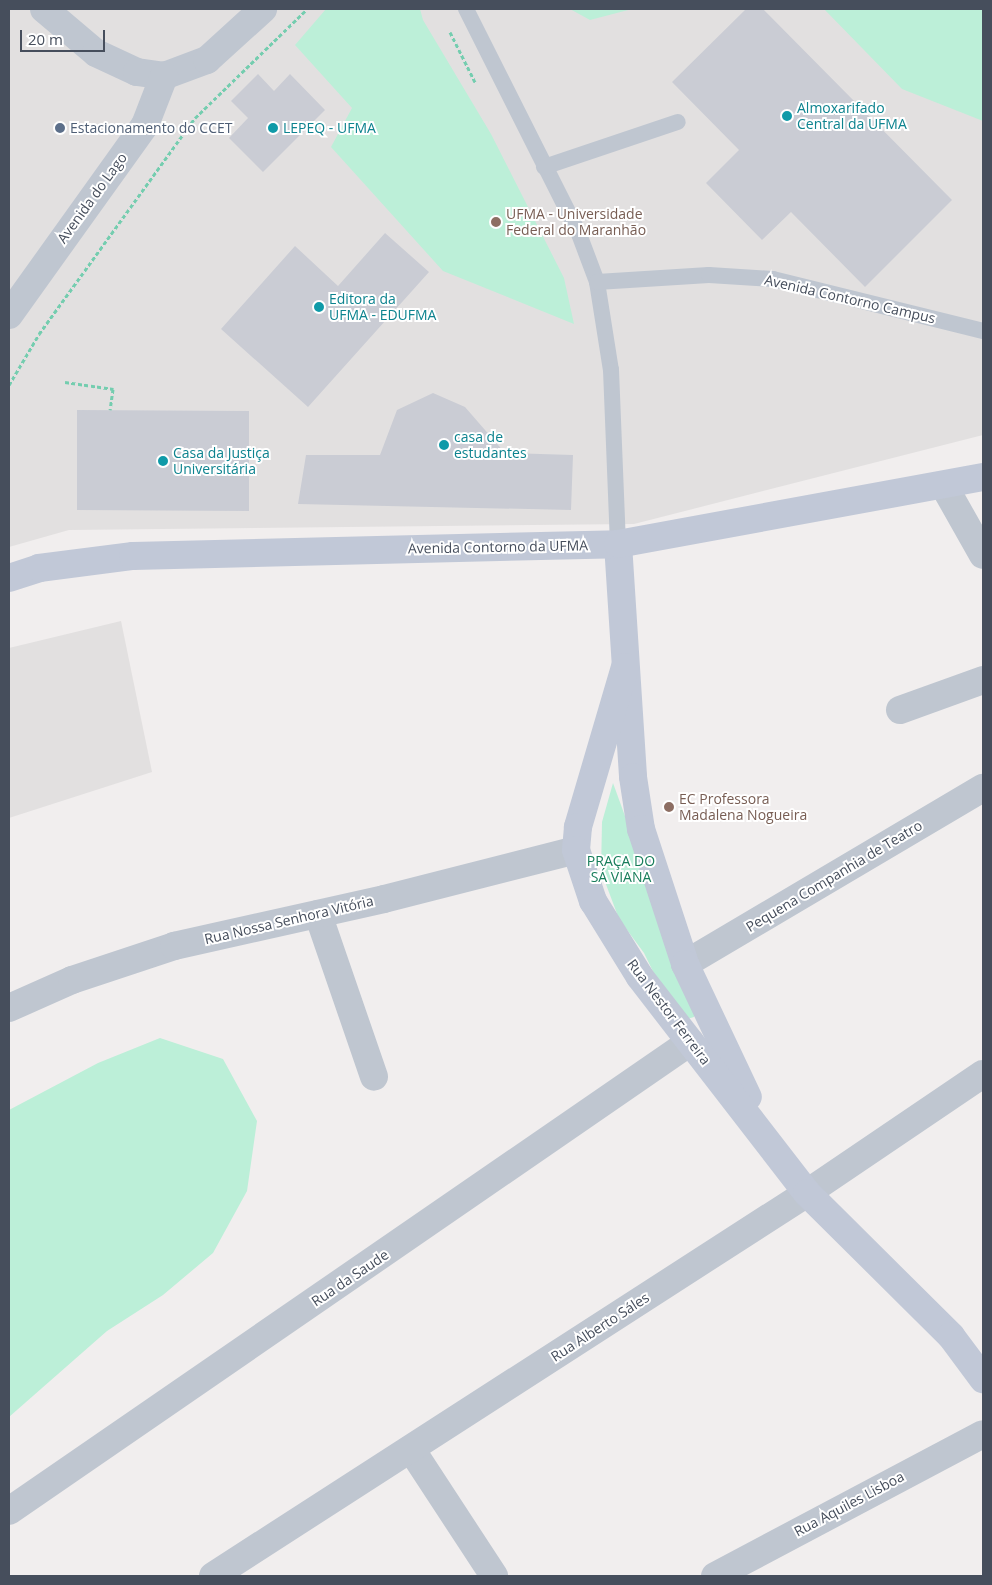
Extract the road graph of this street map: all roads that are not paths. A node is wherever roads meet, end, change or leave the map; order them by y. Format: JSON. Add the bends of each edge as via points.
{"nodes":[{"id":1,"x":44,"y":9,"type":"edge"},
{"id":2,"x":262,"y":9,"type":"edge"},
{"id":3,"x":466,"y":9,"type":"edge"},
{"id":4,"x":164,"y":76,"type":"junction"},
{"id":5,"x":678,"y":122,"type":"dead end"},
{"id":6,"x":544,"y":167,"type":"junction"},
{"id":7,"x":596,"y":282,"type":"junction"},
{"id":8,"x":9,"y":315,"type":"edge"},
{"id":9,"x":983,"y":331,"type":"edge"},
{"id":10,"x":983,"y":476,"type":"edge"},
{"id":11,"x":944,"y":486,"type":"junction"},
{"id":12,"x":618,"y":544,"type":"junction"},
{"id":13,"x":983,"y":555,"type":"edge"},
{"id":14,"x":9,"y":578,"type":"edge"},
{"id":15,"x":626,"y":667,"type":"junction"},
{"id":16,"x":983,"y":680,"type":"edge"},
{"id":17,"x":900,"y":710,"type":"dead end"},
{"id":18,"x":983,"y":788,"type":"edge"},
{"id":19,"x":576,"y":850,"type":"junction"},
{"id":20,"x":318,"y":914,"type":"junction"},
{"id":21,"x":685,"y":964,"type":"junction"},
{"id":22,"x":9,"y":1008,"type":"edge"},
{"id":23,"x":690,"y":1042,"type":"junction"},
{"id":24,"x":983,"y":1074,"type":"edge"},
{"id":25,"x":374,"y":1077,"type":"dead end"},
{"id":26,"x":772,"y":1145,"type":"junction"},
{"id":27,"x":807,"y":1193,"type":"junction"},
{"id":28,"x":983,"y":1378,"type":"edge"},
{"id":29,"x":983,"y":1434,"type":"edge"},
{"id":30,"x":411,"y":1448,"type":"junction"},
{"id":31,"x":9,"y":1512,"type":"edge"},
{"id":32,"x":213,"y":1576,"type":"edge"},
{"id":33,"x":494,"y":1576,"type":"edge"},
{"id":34,"x":715,"y":1576,"type":"edge"}],
"edges":[{"from":1,"to":4,"type":"street","via":[[103,57],[137,72]]},
{"from":2,"to":4,"type":"street","via":[[208,60]]},
{"from":3,"to":6,"type":"lane"},
{"from":4,"to":8,"type":"street","name":"Avenida do Lago","via":[[145,125]]},
{"from":5,"to":6,"type":"lane"},
{"from":6,"to":7,"type":"lane","via":[[580,234]]},
{"from":7,"to":9,"type":"lane","name":"Avenida Contorno Campus","via":[[709,275],[773,279]]},
{"from":7,"to":12,"type":"lane","via":[[611,370]]},
{"from":10,"to":11,"type":"street","name":"Avenida Contorno da UFMA"},
{"from":11,"to":12,"type":"street","name":"Avenida Contorno da UFMA"},
{"from":11,"to":13,"type":"street"},
{"from":12,"to":14,"type":"street","name":"Avenida Contorno da UFMA","via":[[133,556],[39,568]]},
{"from":12,"to":15,"type":"street","name":"Rua Nestor Ferreira"},
{"from":15,"to":19,"type":"street","name":"Rua Nestor Ferreira","via":[[578,827]]},
{"from":15,"to":21,"type":"street","name":"Rua Nestor Ferreira","via":[[641,829]]},
{"from":16,"to":17,"type":"street"},
{"from":18,"to":21,"type":"street","name":"Pequena Companhia de Teatro"},
{"from":19,"to":20,"type":"street","name":"Rua Nossa Senhora Vitória"},
{"from":19,"to":23,"type":"street","name":"Rua Nestor Ferreira","via":[[593,901],[640,977]]},
{"from":20,"to":22,"type":"street","name":"Rua Nossa Senhora Vitória","via":[[174,946],[72,980]]},
{"from":20,"to":25,"type":"street"},
{"from":21,"to":26,"type":"street","name":"Rua Nestor Ferreira"},
{"from":23,"to":26,"type":"street","name":"Rua Nestor Ferreira"},
{"from":23,"to":31,"type":"street","name":"Rua da Saude"},
{"from":24,"to":27,"type":"street","name":"Rua Alberto Sáles"},
{"from":26,"to":27,"type":"street","name":"Rua Nestor Ferreira"},
{"from":27,"to":28,"type":"street","name":"Rua Nestor Ferreira","via":[[952,1336]]},
{"from":27,"to":30,"type":"street","name":"Rua Alberto Sáles"},
{"from":29,"to":34,"type":"street","name":"Rua Aquiles Lisboa"},
{"from":30,"to":32,"type":"street","name":"Rua Alberto Sáles"},
{"from":30,"to":33,"type":"street"}]}
